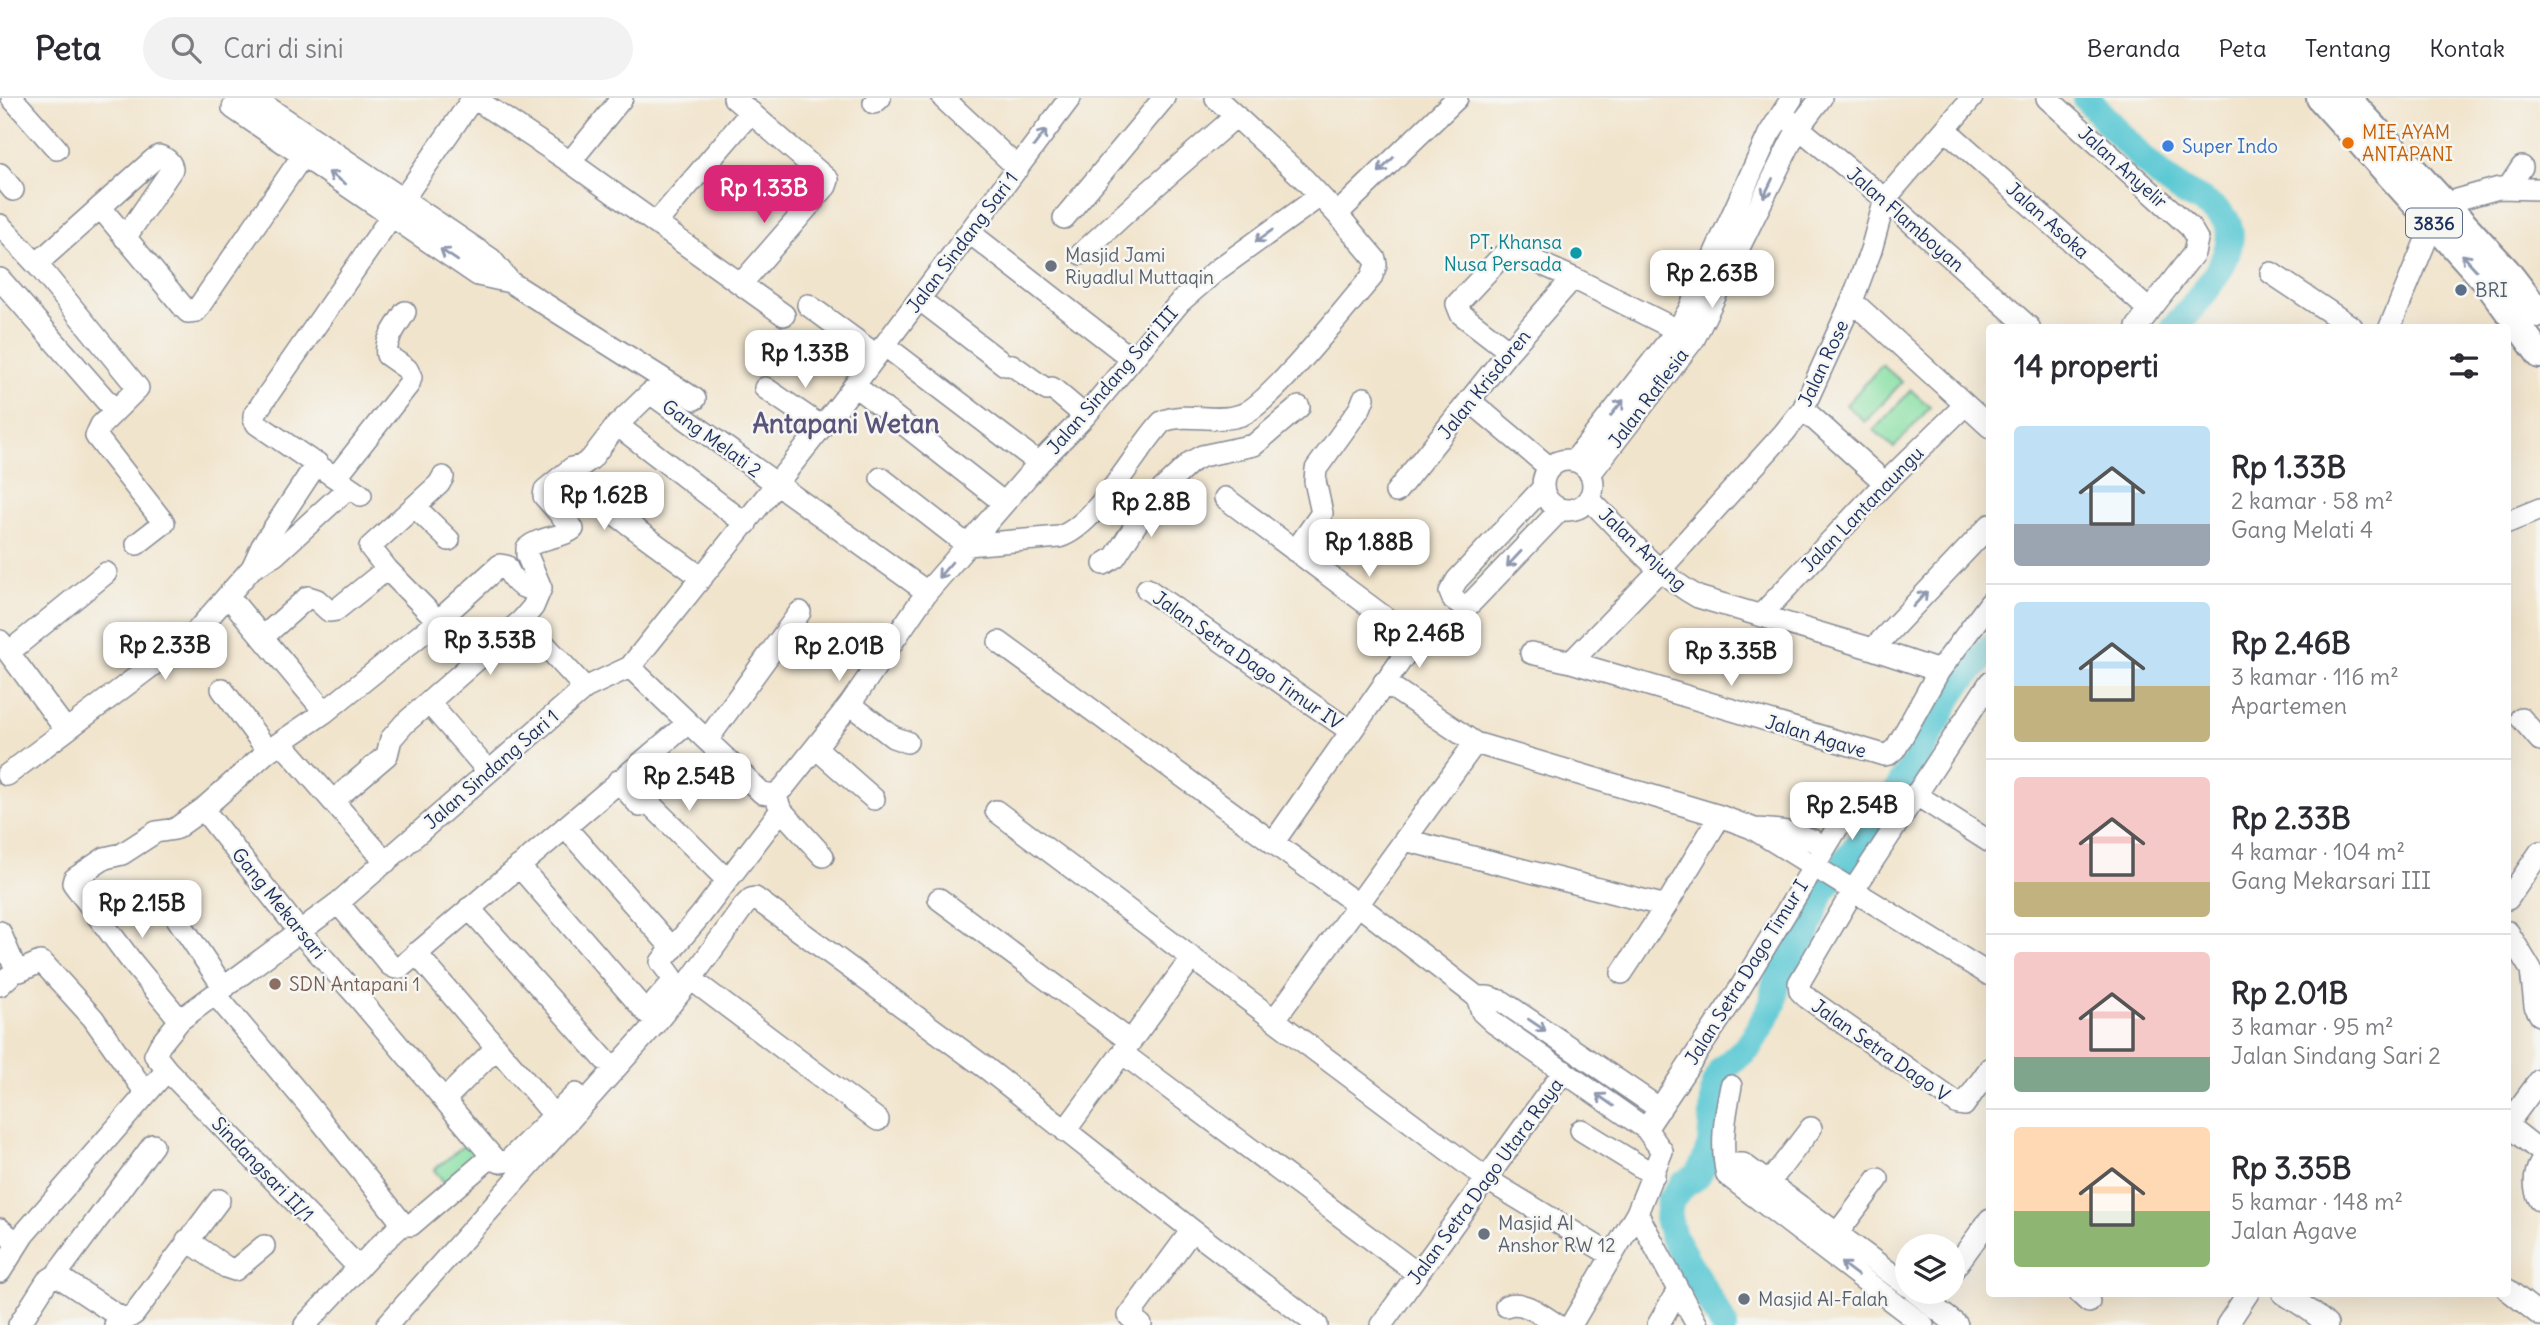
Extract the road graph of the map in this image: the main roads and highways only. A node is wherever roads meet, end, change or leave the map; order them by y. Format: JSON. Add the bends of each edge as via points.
{"nodes":[{"id":1,"x":2320,"y":98,"type":"edge"},
{"id":2,"x":2347,"y":98,"type":"edge"},
{"id":3,"x":2439,"y":213,"type":"junction"},
{"id":4,"x":2540,"y":314,"type":"edge"},
{"id":5,"x":2540,"y":355,"type":"edge"}],
"edges":[{"from":1,"to":3,"type":"main road","number":"3836"},
{"from":2,"to":3,"type":"main road","number":"3836"},
{"from":3,"to":4,"type":"main road","number":"3836","via":[[2506,270]]},
{"from":5,"to":3,"type":"main road","number":"3836","one_way":true}]}
